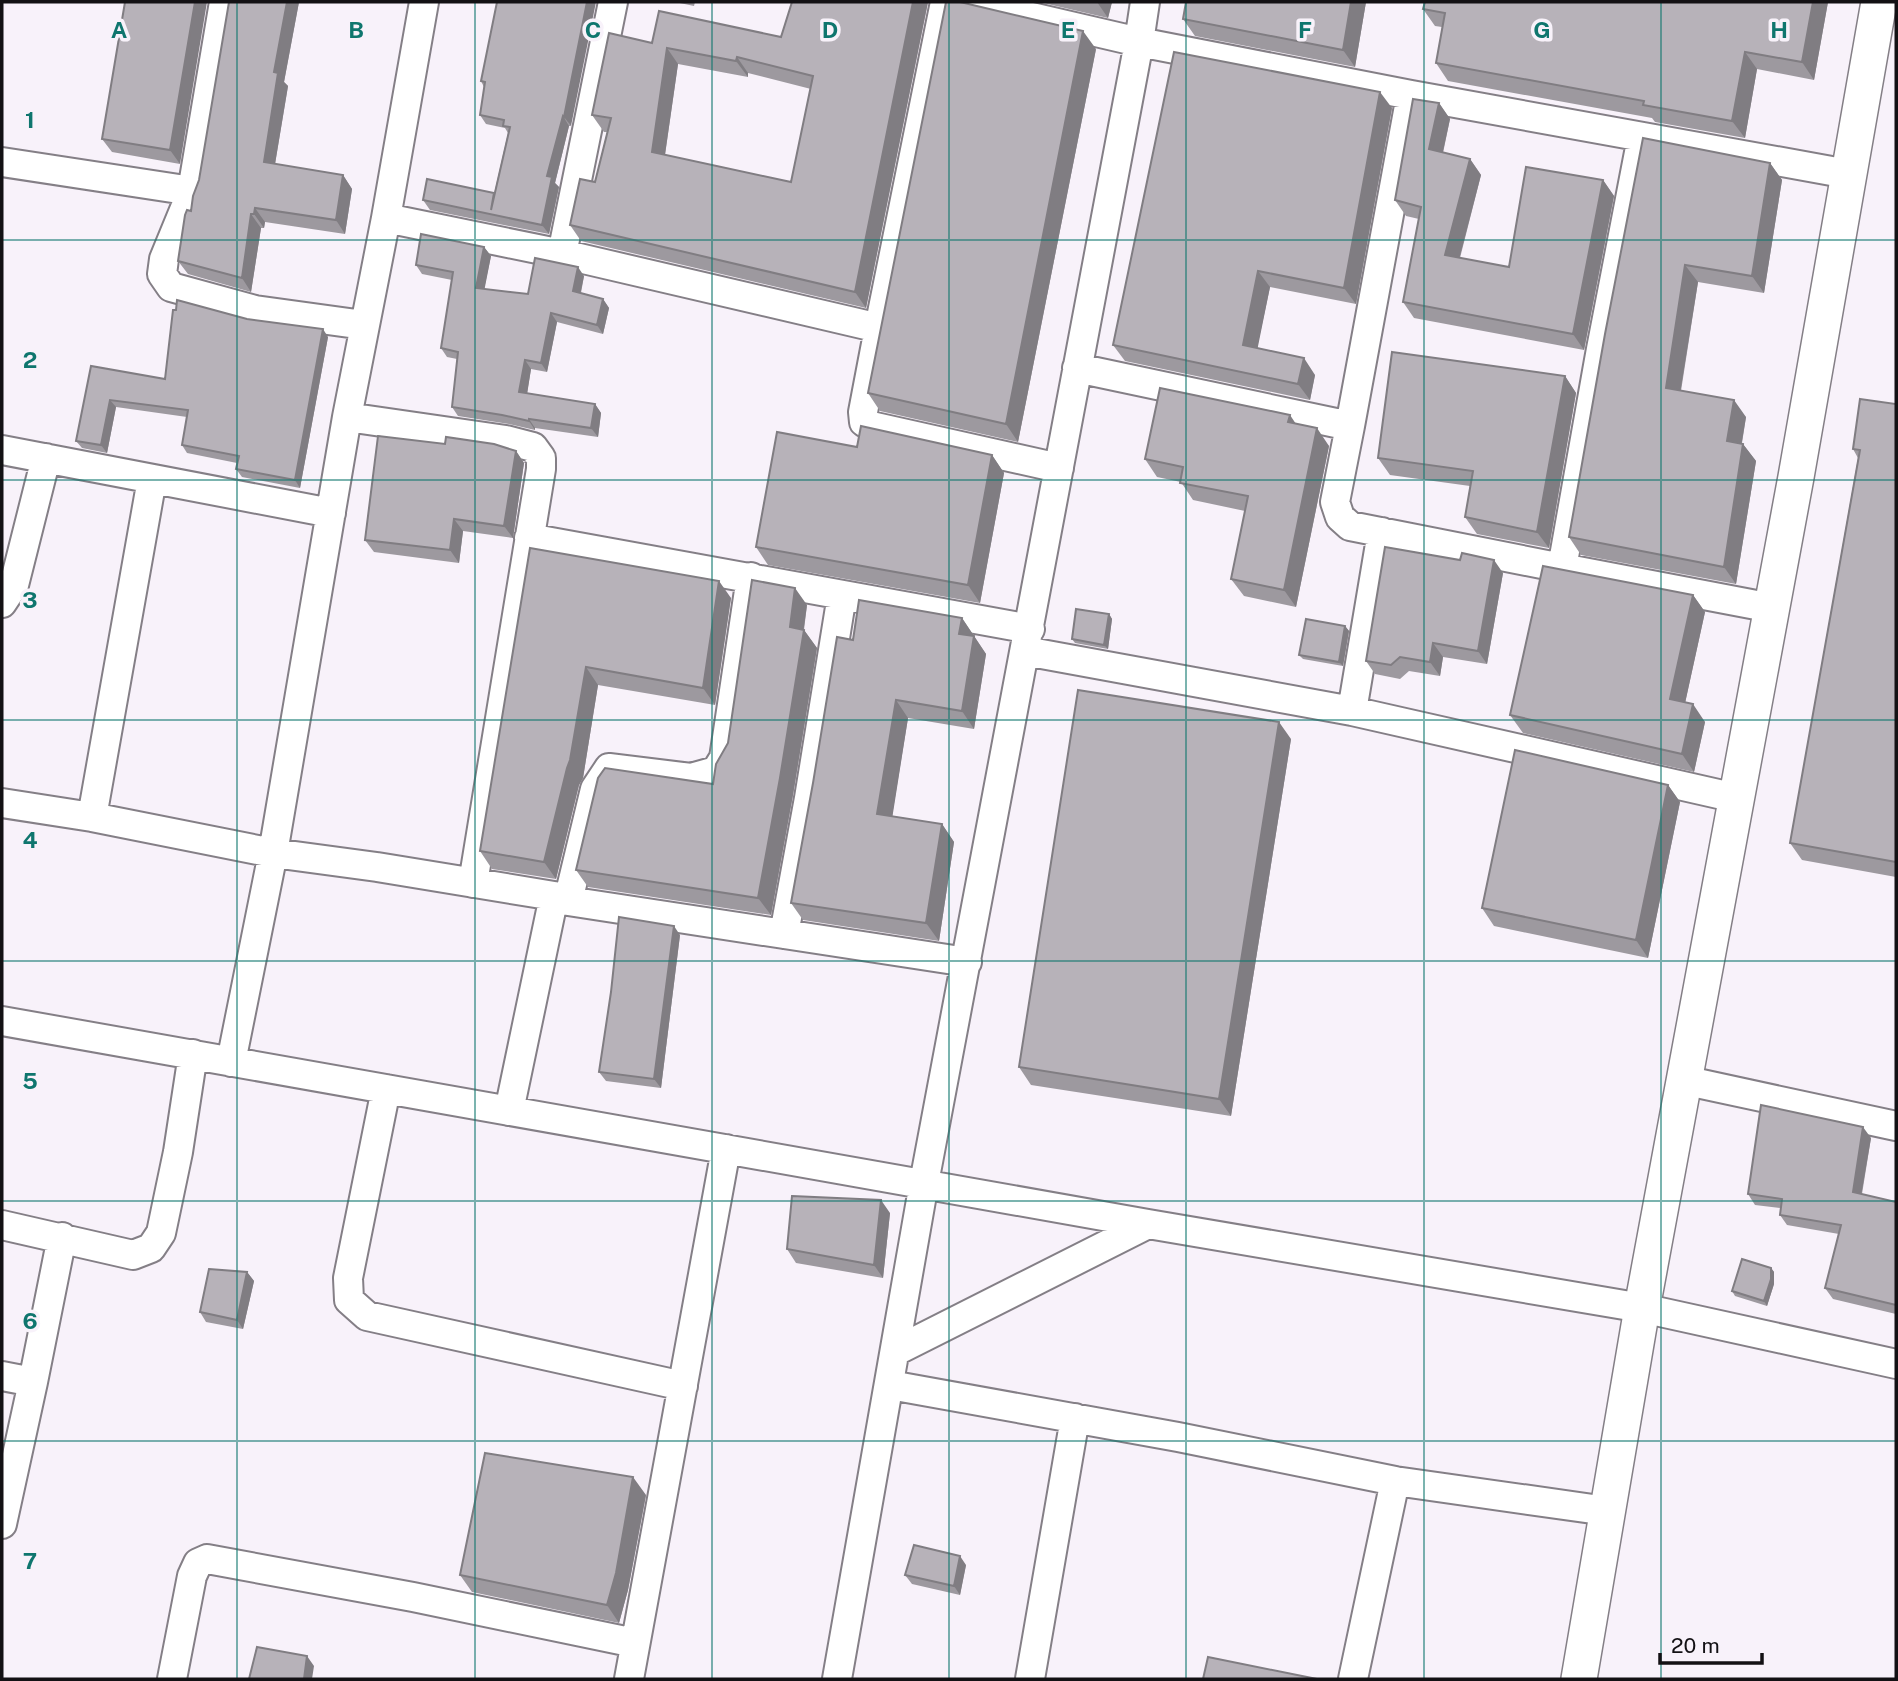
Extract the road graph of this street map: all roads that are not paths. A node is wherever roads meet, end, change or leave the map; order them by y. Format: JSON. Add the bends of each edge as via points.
{"nodes":[{"id":1,"x":224,"y":2,"type":"edge"},
{"id":2,"x":424,"y":2,"type":"edge"},
{"id":3,"x":613,"y":2,"type":"edge"},
{"id":4,"x":945,"y":2,"type":"edge"},
{"id":5,"x":967,"y":2,"type":"edge"},
{"id":6,"x":1144,"y":2,"type":"edge"},
{"id":7,"x":1879,"y":2,"type":"edge"},
{"id":8,"x":1139,"y":42,"type":"junction"},
{"id":9,"x":1411,"y":95,"type":"junction"},
{"id":10,"x":1642,"y":137,"type":"junction"},
{"id":11,"x":2,"y":162,"type":"edge"},
{"id":12,"x":1848,"y":174,"type":"junction"},
{"id":13,"x":192,"y":191,"type":"junction"},
{"id":14,"x":386,"y":218,"type":"junction"},
{"id":15,"x":562,"y":254,"type":"junction"},
{"id":16,"x":364,"y":325,"type":"junction"},
{"id":17,"x":879,"y":328,"type":"junction"},
{"id":18,"x":1077,"y":368,"type":"junction"},
{"id":19,"x":347,"y":417,"type":"junction"},
{"id":20,"x":1350,"y":426,"type":"junction"},
{"id":21,"x":2,"y":450,"type":"edge"},
{"id":22,"x":46,"y":458,"type":"junction"},
{"id":23,"x":1059,"y":468,"type":"junction"},
{"id":24,"x":152,"y":478,"type":"junction"},
{"id":25,"x":331,"y":513,"type":"junction"},
{"id":26,"x":1382,"y":532,"type":"junction"},
{"id":27,"x":529,"y":538,"type":"junction"},
{"id":28,"x":1562,"y":568,"type":"junction"},
{"id":29,"x":751,"y":577,"type":"junction"},
{"id":30,"x":842,"y":595,"type":"junction"},
{"id":31,"x":2,"y":603,"type":"edge"},
{"id":32,"x":1772,"y":608,"type":"junction"},
{"id":33,"x":1027,"y":640,"type":"junction"},
{"id":34,"x":1352,"y":711,"type":"junction"},
{"id":35,"x":1736,"y":798,"type":"junction"},
{"id":36,"x":2,"y":803,"type":"edge"},
{"id":37,"x":92,"y":817,"type":"junction"},
{"id":38,"x":273,"y":853,"type":"junction"},
{"id":39,"x":473,"y":883,"type":"junction"},
{"id":40,"x":561,"y":899,"type":"junction"},
{"id":41,"x":783,"y":934,"type":"junction"},
{"id":42,"x":967,"y":962,"type":"junction"},
{"id":43,"x":2,"y":1021,"type":"edge"},
{"id":44,"x":193,"y":1054,"type":"junction"},
{"id":45,"x":231,"y":1062,"type":"junction"},
{"id":46,"x":1683,"y":1080,"type":"junction"},
{"id":47,"x":386,"y":1089,"type":"junction"},
{"id":48,"x":509,"y":1111,"type":"junction"},
{"id":49,"x":1896,"y":1126,"type":"edge"},
{"id":50,"x":726,"y":1149,"type":"junction"},
{"id":51,"x":924,"y":1183,"type":"junction"},
{"id":52,"x":1147,"y":1224,"type":"junction"},
{"id":53,"x":2,"y":1225,"type":"edge"},
{"id":54,"x":61,"y":1237,"type":"junction"},
{"id":55,"x":1642,"y":1308,"type":"junction"},
{"id":56,"x":896,"y":1351,"type":"junction"},
{"id":57,"x":1896,"y":1364,"type":"edge"},
{"id":58,"x":2,"y":1376,"type":"edge"},
{"id":59,"x":33,"y":1382,"type":"junction"},
{"id":60,"x":890,"y":1385,"type":"junction"},
{"id":61,"x":683,"y":1386,"type":"junction"},
{"id":62,"x":1076,"y":1418,"type":"junction"},
{"id":63,"x":1395,"y":1481,"type":"junction"},
{"id":64,"x":1607,"y":1511,"type":"junction"},
{"id":65,"x":2,"y":1524,"type":"edge"},
{"id":66,"x":635,"y":1643,"type":"junction"},
{"id":67,"x":172,"y":1679,"type":"edge"},
{"id":68,"x":629,"y":1679,"type":"edge"},
{"id":69,"x":837,"y":1679,"type":"edge"},
{"id":70,"x":1030,"y":1679,"type":"edge"},
{"id":71,"x":1353,"y":1679,"type":"edge"},
{"id":72,"x":1579,"y":1679,"type":"edge"}],
"edges":[{"from":1,"to":13,"type":"street"},
{"from":2,"to":14,"type":"street"},
{"from":3,"to":15,"type":"street"},
{"from":4,"to":17,"type":"street"},
{"from":5,"to":8,"type":"street"},
{"from":6,"to":8,"type":"street"},
{"from":7,"to":12,"type":"street"},
{"from":8,"to":9,"type":"street"},
{"from":8,"to":18,"type":"street"},
{"from":9,"to":10,"type":"street"},
{"from":9,"to":20,"type":"street"},
{"from":10,"to":12,"type":"street"},
{"from":10,"to":28,"type":"street"},
{"from":11,"to":13,"type":"street"},
{"from":12,"to":32,"type":"street"},
{"from":13,"to":16,"type":"street","via":[[164,259],[162,274],[171,287],[255,310]]},
{"from":14,"to":15,"type":"street"},
{"from":14,"to":16,"type":"street"},
{"from":15,"to":17,"type":"street"},
{"from":16,"to":19,"type":"street"},
{"from":17,"to":23,"type":"street","via":[[864,422]]},
{"from":18,"to":20,"type":"street"},
{"from":18,"to":23,"type":"street"},
{"from":19,"to":25,"type":"street"},
{"from":19,"to":27,"type":"street","via":[[533,447],[541,458],[541,469]]},
{"from":20,"to":26,"type":"street","via":[[1335,502],[1339,517],[1350,526]]},
{"from":21,"to":22,"type":"street"},
{"from":22,"to":24,"type":"street"},
{"from":22,"to":31,"type":"street","via":[[14,584]]},
{"from":23,"to":33,"type":"street"},
{"from":24,"to":25,"type":"street"},
{"from":24,"to":37,"type":"street"},
{"from":25,"to":38,"type":"street"},
{"from":26,"to":28,"type":"street"},
{"from":26,"to":34,"type":"street"},
{"from":27,"to":29,"type":"street"},
{"from":27,"to":39,"type":"street"},
{"from":28,"to":32,"type":"street"},
{"from":29,"to":30,"type":"street"},
{"from":29,"to":40,"type":"street","via":[[724,758],[716,771],[691,778],[609,768],[595,789]]},
{"from":30,"to":33,"type":"street"},
{"from":30,"to":41,"type":"street"},
{"from":32,"to":35,"type":"street"},
{"from":33,"to":34,"type":"street"},
{"from":33,"to":42,"type":"street"},
{"from":34,"to":35,"type":"street"},
{"from":35,"to":46,"type":"street"},
{"from":36,"to":37,"type":"street"},
{"from":37,"to":38,"type":"street"},
{"from":38,"to":39,"type":"street"},
{"from":38,"to":45,"type":"street"},
{"from":39,"to":40,"type":"street"},
{"from":40,"to":41,"type":"street"},
{"from":40,"to":48,"type":"street"},
{"from":41,"to":42,"type":"street"},
{"from":42,"to":51,"type":"street"},
{"from":43,"to":44,"type":"street"},
{"from":44,"to":45,"type":"street"},
{"from":44,"to":54,"type":"street","via":[[161,1233],[151,1248],[133,1255]]},
{"from":45,"to":47,"type":"street"},
{"from":46,"to":49,"type":"street"},
{"from":46,"to":55,"type":"street"},
{"from":47,"to":48,"type":"street"},
{"from":47,"to":61,"type":"street","via":[[348,1278],[349,1300],[367,1315]]},
{"from":48,"to":50,"type":"street"},
{"from":50,"to":51,"type":"street"},
{"from":50,"to":61,"type":"street"},
{"from":51,"to":52,"type":"street"},
{"from":51,"to":56,"type":"street"},
{"from":52,"to":55,"type":"street"},
{"from":52,"to":56,"type":"street"},
{"from":53,"to":54,"type":"street"},
{"from":54,"to":59,"type":"street"},
{"from":55,"to":57,"type":"street"},
{"from":55,"to":64,"type":"street"},
{"from":56,"to":60,"type":"street"},
{"from":58,"to":59,"type":"street"},
{"from":59,"to":65,"type":"street"},
{"from":60,"to":62,"type":"street"},
{"from":60,"to":69,"type":"street"},
{"from":61,"to":66,"type":"street"},
{"from":62,"to":63,"type":"street"},
{"from":62,"to":70,"type":"street"},
{"from":63,"to":64,"type":"street"},
{"from":63,"to":71,"type":"street"},
{"from":64,"to":72,"type":"street"},
{"from":66,"to":67,"type":"street","via":[[207,1559],[198,1563],[191,1576]]},
{"from":66,"to":68,"type":"street"}]}
